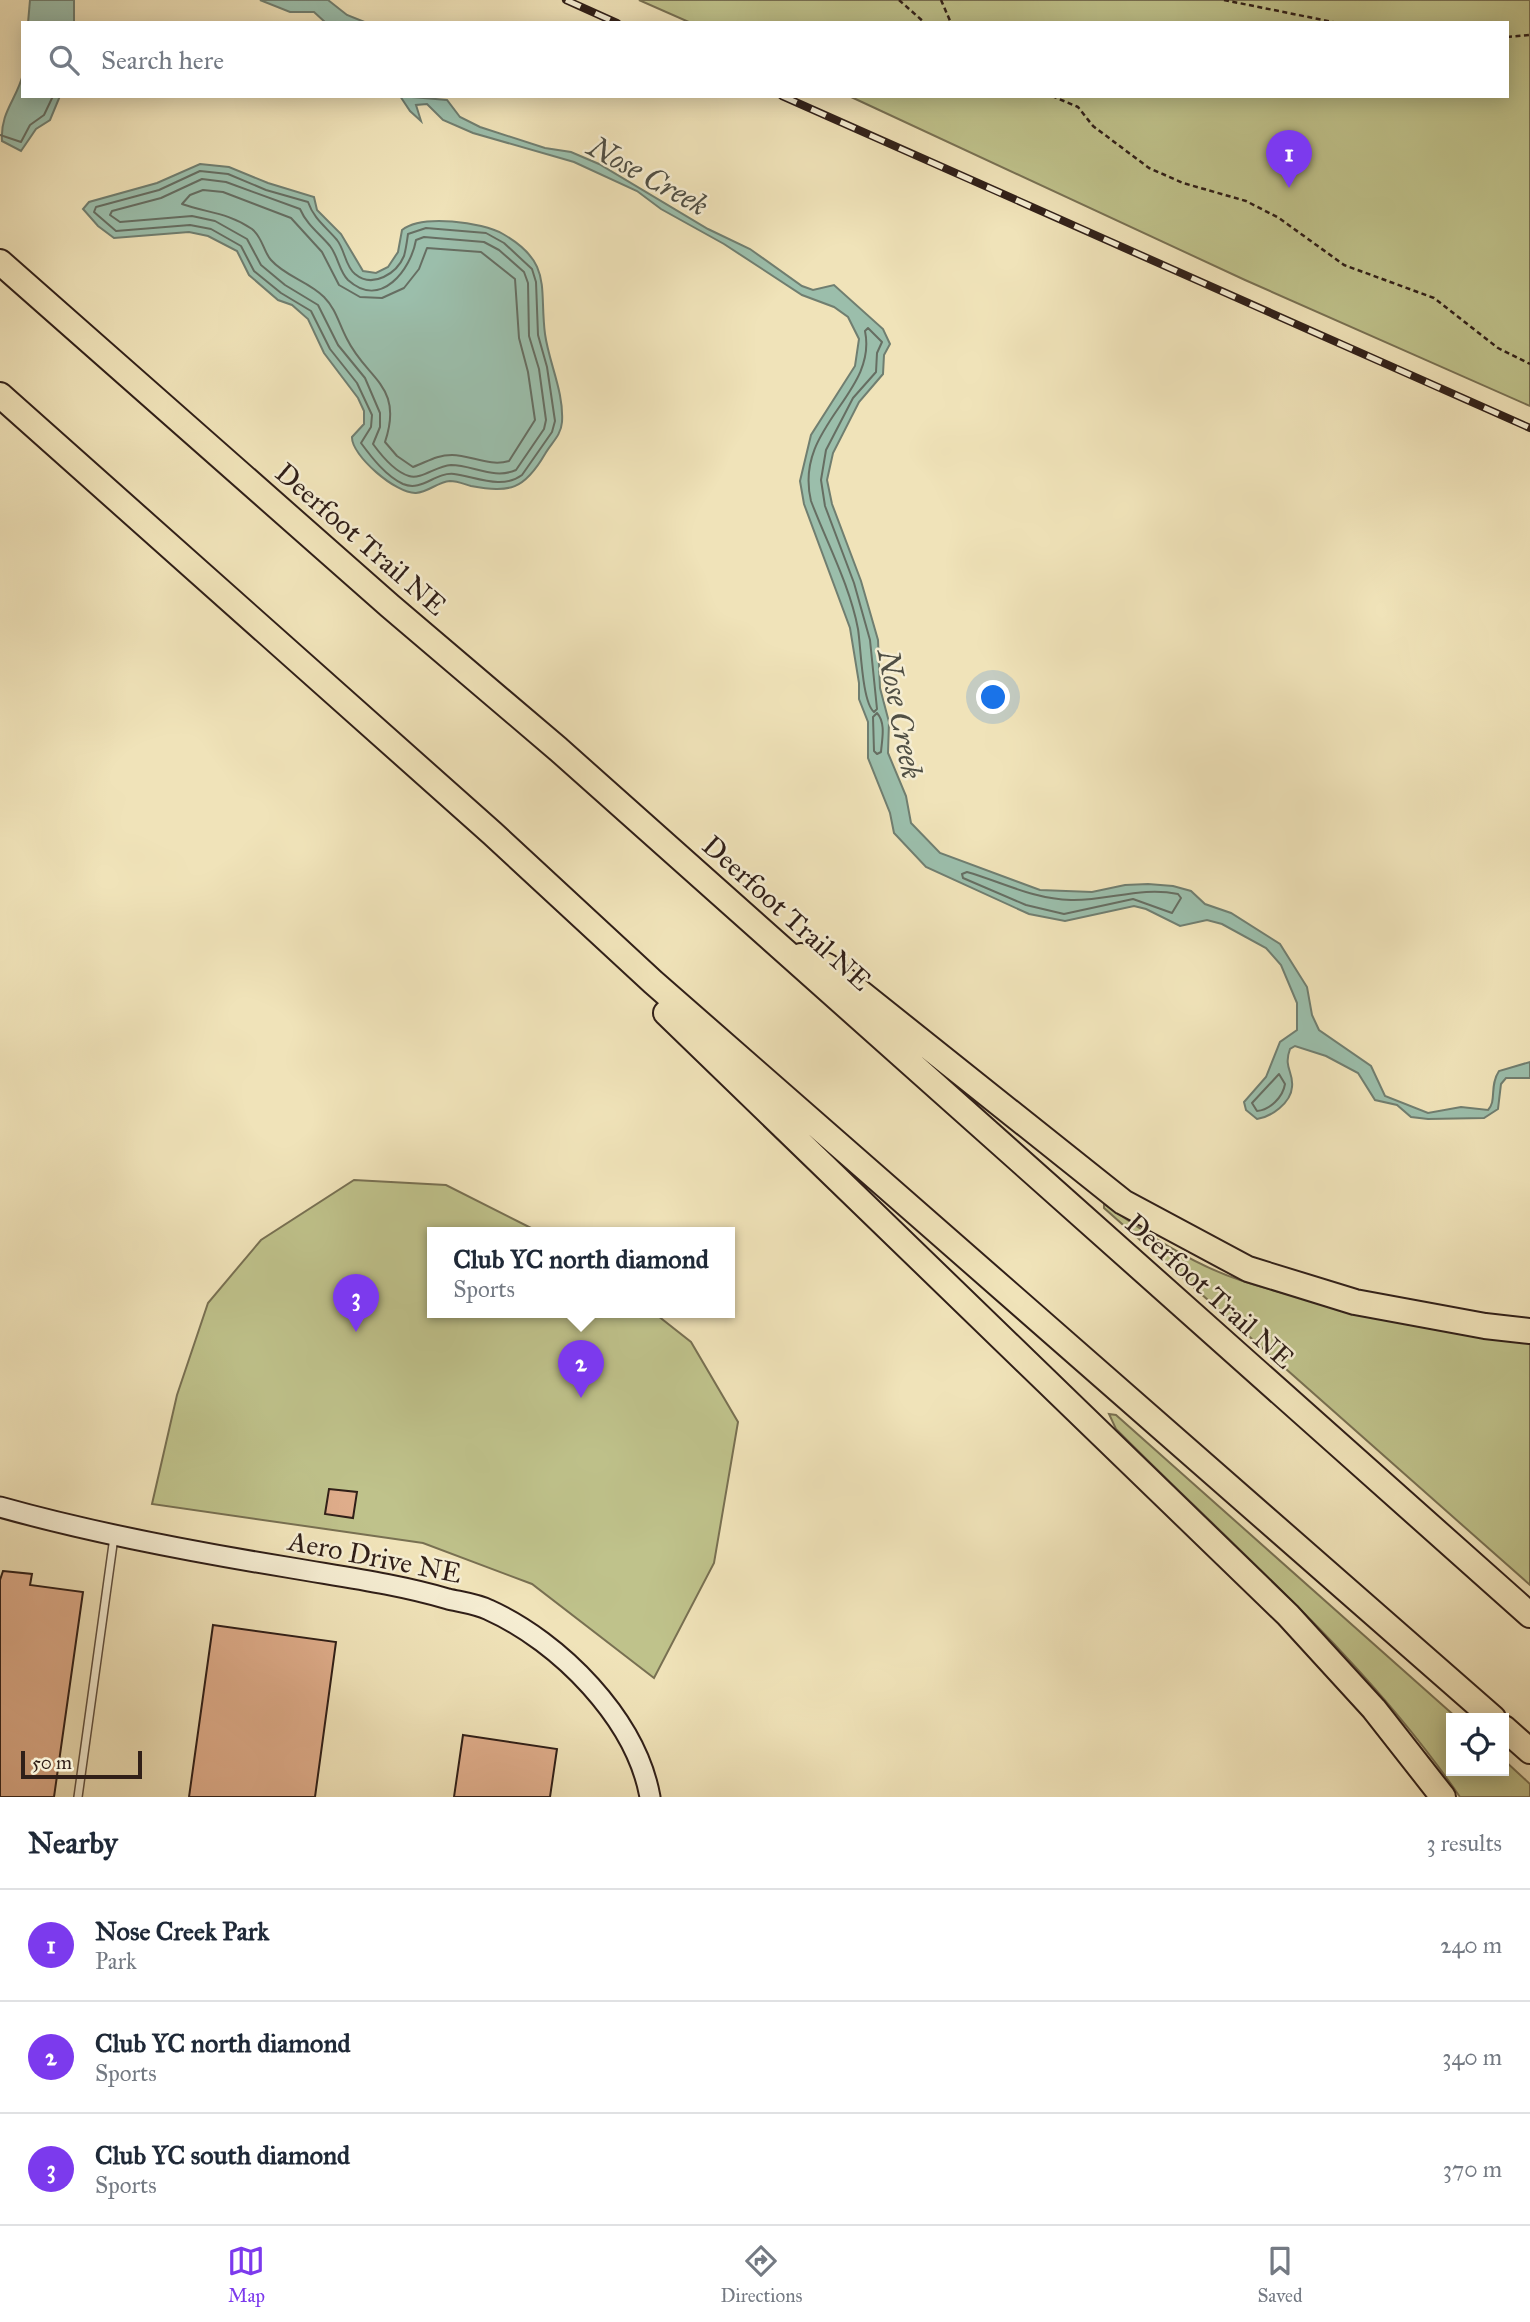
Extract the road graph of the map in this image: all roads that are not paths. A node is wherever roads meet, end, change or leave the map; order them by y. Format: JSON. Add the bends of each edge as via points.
{"nodes":[{"id":1,"x":0,"y":261,"type":"edge"},
{"id":2,"x":0,"y":395,"type":"edge"},
{"id":3,"x":784,"y":950,"type":"junction"},
{"id":4,"x":653,"y":982,"type":"junction"},
{"id":5,"x":1530,"y":1331,"type":"edge"},
{"id":6,"x":0,"y":1507,"type":"edge"},
{"id":7,"x":114,"y":1536,"type":"junction"},
{"id":8,"x":1530,"y":1615,"type":"edge"},
{"id":9,"x":1374,"y":1709,"type":"junction"},
{"id":10,"x":1487,"y":1713,"type":"edge"},
{"id":11,"x":1509,"y":1732,"type":"edge"},
{"id":12,"x":1530,"y":1751,"type":"edge"},
{"id":13,"x":78,"y":1797,"type":"edge"},
{"id":14,"x":650,"y":1797,"type":"edge"},
{"id":15,"x":1430,"y":1797,"type":"edge"},
{"id":16,"x":1443,"y":1797,"type":"edge"}],
"edges":[{"from":1,"to":3,"type":"highway","name":"Deerfoot Trail NE"},
{"from":2,"to":4,"type":"highway"},
{"from":3,"to":5,"type":"highway","via":[[827,966],[1123,1202],[1248,1269],[1355,1302]]},
{"from":3,"to":8,"type":"highway","name":"Deerfoot Trail NE"},
{"from":4,"to":9,"type":"highway","via":[[668,1016],[1278,1606]]},
{"from":4,"to":10,"type":"highway"},
{"from":6,"to":7,"type":"street","name":"Aero Drive NE"},
{"from":7,"to":13,"type":"lane"},
{"from":7,"to":14,"type":"street","name":"Aero Drive NE","via":[[403,1586],[488,1609],[551,1647],[601,1695],[646,1775]]},
{"from":9,"to":15,"type":"highway"},
{"from":9,"to":16,"type":"highway"},
{"from":11,"to":12,"type":"highway"}]}
